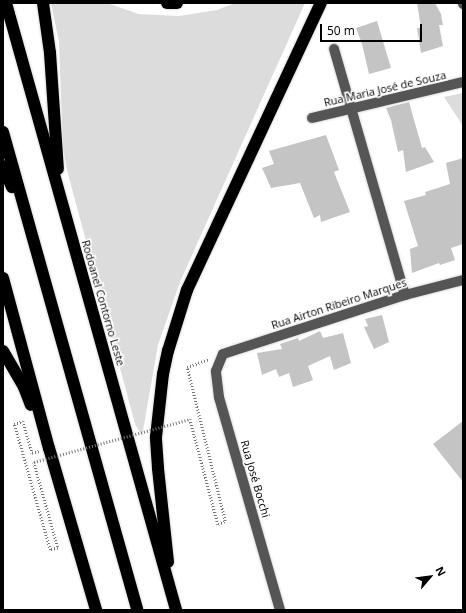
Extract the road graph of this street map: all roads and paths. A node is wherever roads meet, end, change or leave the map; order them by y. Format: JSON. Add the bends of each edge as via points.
{"nodes":[{"id":1,"x":6,"y":3,"type":"edge"},
{"id":2,"x":43,"y":3,"type":"edge"},
{"id":3,"x":167,"y":3,"type":"edge"},
{"id":4,"x":177,"y":3,"type":"edge"},
{"id":5,"x":321,"y":3,"type":"edge"},
{"id":6,"x":334,"y":49,"type":"dead end"},
{"id":7,"x":463,"y":82,"type":"edge"},
{"id":8,"x":352,"y":109,"type":"junction"},
{"id":9,"x":312,"y":118,"type":"dead end"},
{"id":10,"x":3,"y":132,"type":"edge"},
{"id":11,"x":3,"y":166,"type":"edge"},
{"id":12,"x":62,"y":202,"type":"junction"},
{"id":13,"x":30,"y":229,"type":"junction"},
{"id":14,"x":3,"y":278,"type":"edge"},
{"id":15,"x":463,"y":280,"type":"edge"},
{"id":16,"x":405,"y":295,"type":"junction"},
{"id":17,"x":3,"y":351,"type":"edge"},
{"id":18,"x":223,"y":354,"type":"junction"},
{"id":19,"x":49,"y":448,"type":"junction"},
{"id":20,"x":171,"y":595,"type":"junction"},
{"id":21,"x":96,"y":610,"type":"edge"},
{"id":22,"x":137,"y":610,"type":"edge"},
{"id":23,"x":176,"y":610,"type":"edge"},
{"id":24,"x":280,"y":610,"type":"edge"}],
"edges":[{"from":1,"to":12,"type":"highway","name":"Rodoanel Contorno Leste"},
{"from":2,"to":12,"type":"highway","via":[[50,54]]},
{"from":3,"to":4,"type":"highway"},
{"from":5,"to":20,"type":"highway","via":[[187,290],[168,352],[156,437]]},
{"from":6,"to":8,"type":"street"},
{"from":7,"to":8,"type":"street","name":"Rua Maria José de Souza"},
{"from":8,"to":9,"type":"street","name":"Rua Maria José de Souza"},
{"from":8,"to":16,"type":"street"},
{"from":10,"to":13,"type":"highway"},
{"from":11,"to":13,"type":"highway"},
{"from":12,"to":20,"type":"highway","name":"Rodoanel Contorno Leste"},
{"from":13,"to":22,"type":"highway"},
{"from":14,"to":19,"type":"highway"},
{"from":15,"to":16,"type":"street","name":"Rua Airton Ribeiro Marques"},
{"from":16,"to":18,"type":"street","name":"Rua Airton Ribeiro Marques"},
{"from":17,"to":19,"type":"highway","via":[[24,387]]},
{"from":18,"to":19,"type":"path","bridge":true,"via":[[187,367],[225,522],[218,524],[190,419],[34,462],[58,548],[50,550],[14,424],[23,421],[32,453]]},
{"from":18,"to":24,"type":"street","name":"Rua José Bocchi","via":[[216,370],[219,397]]},
{"from":19,"to":21,"type":"highway"},
{"from":20,"to":23,"type":"highway","name":"Rodoanel Contorno Leste"}]}
